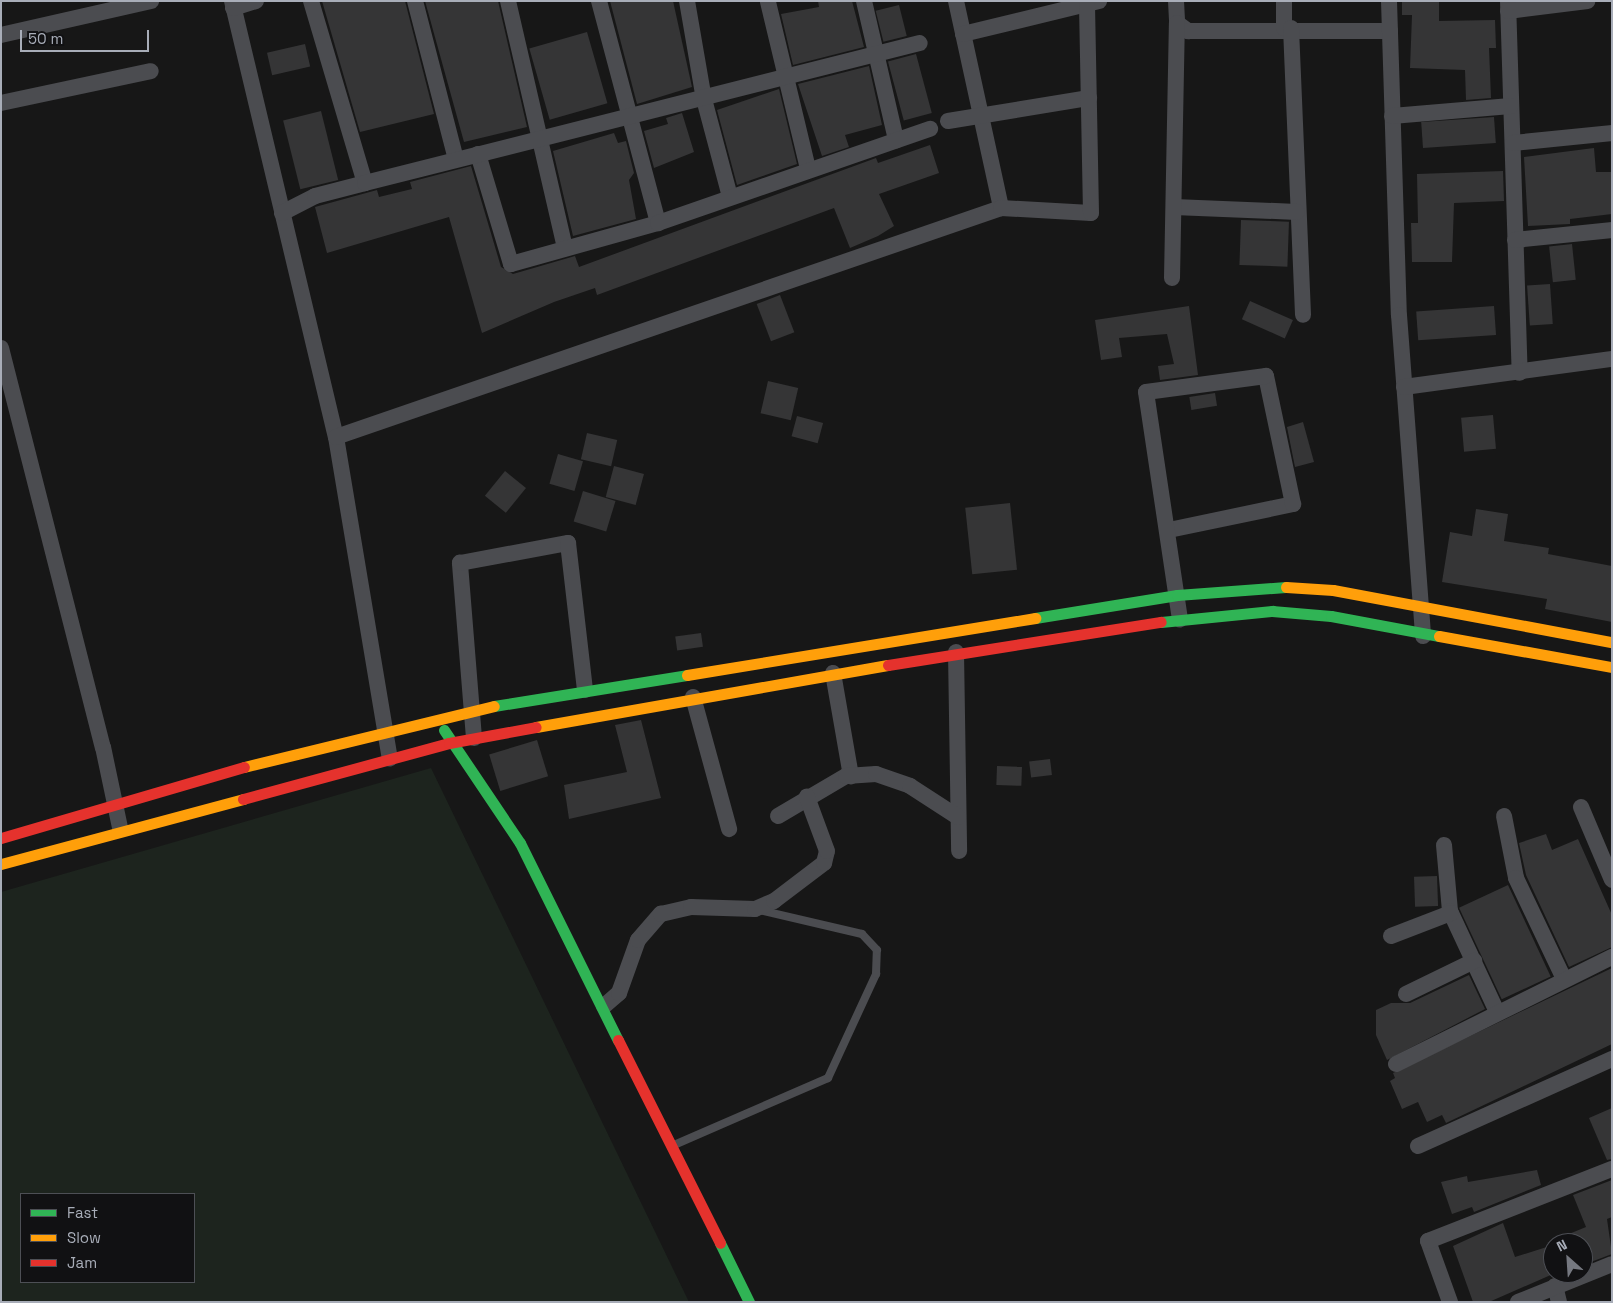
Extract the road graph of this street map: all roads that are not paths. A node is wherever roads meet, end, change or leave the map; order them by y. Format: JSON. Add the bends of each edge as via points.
{"nodes":[{"id":1,"x":151,"y":1,"type":"edge"},
{"id":2,"x":256,"y":1,"type":"edge"},
{"id":3,"x":311,"y":1,"type":"edge"},
{"id":4,"x":415,"y":1,"type":"edge"},
{"id":5,"x":508,"y":1,"type":"edge"},
{"id":6,"x":599,"y":1,"type":"edge"},
{"id":7,"x":687,"y":1,"type":"edge"},
{"id":8,"x":864,"y":1,"type":"edge"},
{"id":9,"x":956,"y":1,"type":"edge"},
{"id":10,"x":1176,"y":1,"type":"edge"},
{"id":11,"x":1284,"y":1,"type":"edge"},
{"id":12,"x":1389,"y":1,"type":"edge"},
{"id":13,"x":1588,"y":1,"type":"edge"},
{"id":14,"x":768,"y":2,"type":"edge"},
{"id":15,"x":1093,"y":3,"type":"edge"},
{"id":16,"x":233,"y":4,"type":"edge"},
{"id":17,"x":1508,"y":6,"type":"edge"},
{"id":18,"x":1177,"y":23,"type":"junction"},
{"id":19,"x":1288,"y":28,"type":"junction"},
{"id":20,"x":1390,"y":31,"type":"junction"},
{"id":21,"x":963,"y":34,"type":"junction"},
{"id":22,"x":1,"y":35,"type":"edge"},
{"id":23,"x":920,"y":43,"type":"dead end"},
{"id":24,"x":876,"y":55,"type":"junction"},
{"id":25,"x":151,"y":71,"type":"dead end"},
{"id":26,"x":786,"y":76,"type":"junction"},
{"id":27,"x":704,"y":98,"type":"junction"},
{"id":28,"x":1089,"y":98,"type":"junction"},
{"id":29,"x":1,"y":103,"type":"edge"},
{"id":30,"x":1510,"y":106,"type":"junction"},
{"id":31,"x":982,"y":114,"type":"junction"},
{"id":32,"x":1392,"y":116,"type":"junction"},
{"id":33,"x":628,"y":117,"type":"junction"},
{"id":34,"x":948,"y":120,"type":"dead end"},
{"id":35,"x":930,"y":129,"type":"dead end"},
{"id":36,"x":1612,"y":133,"type":"edge"},
{"id":37,"x":542,"y":137,"type":"junction"},
{"id":38,"x":896,"y":140,"type":"junction"},
{"id":39,"x":1513,"y":143,"type":"junction"},
{"id":40,"x":478,"y":154,"type":"junction"},
{"id":41,"x":456,"y":159,"type":"junction"},
{"id":42,"x":808,"y":168,"type":"junction"},
{"id":43,"x":365,"y":183,"type":"junction"},
{"id":44,"x":730,"y":197,"type":"junction"},
{"id":45,"x":1174,"y":207,"type":"junction"},
{"id":46,"x":1000,"y":208,"type":"junction"},
{"id":47,"x":1296,"y":212,"type":"junction"},
{"id":48,"x":282,"y":213,"type":"junction"},
{"id":49,"x":658,"y":223,"type":"junction"},
{"id":50,"x":1612,"y":230,"type":"edge"},
{"id":51,"x":1515,"y":240,"type":"junction"},
{"id":52,"x":565,"y":247,"type":"junction"},
{"id":53,"x":1172,"y":278,"type":"dead end"},
{"id":54,"x":1303,"y":315,"type":"dead end"},
{"id":55,"x":1,"y":348,"type":"edge"},
{"id":56,"x":1612,"y":359,"type":"edge"},
{"id":57,"x":1520,"y":373,"type":"junction"},
{"id":58,"x":1404,"y":387,"type":"junction"},
{"id":59,"x":336,"y":436,"type":"junction"},
{"id":60,"x":1169,"y":530,"type":"junction"},
{"id":61,"x":1177,"y":596,"type":"junction"},
{"id":62,"x":1421,"y":607,"type":"junction"},
{"id":63,"x":1038,"y":617,"type":"junction"},
{"id":64,"x":1180,"y":619,"type":"junction"},
{"id":65,"x":1423,"y":636,"type":"junction"},
{"id":66,"x":1044,"y":639,"type":"junction"},
{"id":67,"x":1612,"y":642,"type":"edge"},
{"id":68,"x":956,"y":652,"type":"junction"},
{"id":69,"x":1612,"y":667,"type":"edge"},
{"id":70,"x":833,"y":672,"type":"junction"},
{"id":71,"x":585,"y":690,"type":"junction"},
{"id":72,"x":693,"y":697,"type":"junction"},
{"id":73,"x":472,"y":710,"type":"junction"},
{"id":74,"x":440,"y":718,"type":"junction"},
{"id":75,"x":385,"y":731,"type":"junction"},
{"id":76,"x":474,"y":738,"type":"junction"},
{"id":77,"x":449,"y":743,"type":"junction"},
{"id":78,"x":390,"y":758,"type":"junction"},
{"id":79,"x":851,"y":776,"type":"junction"},
{"id":80,"x":808,"y":797,"type":"junction"},
{"id":81,"x":115,"y":805,"type":"junction"},
{"id":82,"x":1581,"y":807,"type":"dead end"},
{"id":83,"x":778,"y":816,"type":"dead end"},
{"id":84,"x":958,"y":816,"type":"junction"},
{"id":85,"x":1504,"y":816,"type":"dead end"},
{"id":86,"x":120,"y":828,"type":"junction"},
{"id":87,"x":729,"y":829,"type":"dead end"},
{"id":88,"x":1,"y":838,"type":"edge"},
{"id":89,"x":1444,"y":845,"type":"dead end"},
{"id":90,"x":959,"y":851,"type":"dead end"},
{"id":91,"x":1,"y":864,"type":"edge"},
{"id":92,"x":1612,"y":880,"type":"edge"},
{"id":93,"x":755,"y":908,"type":"junction"},
{"id":94,"x":1450,"y":913,"type":"junction"},
{"id":95,"x":1391,"y":936,"type":"dead end"},
{"id":96,"x":1612,"y":957,"type":"edge"},
{"id":97,"x":1474,"y":961,"type":"junction"},
{"id":98,"x":1564,"y":979,"type":"junction"},
{"id":99,"x":1406,"y":994,"type":"dead end"},
{"id":100,"x":604,"y":1006,"type":"junction"},
{"id":101,"x":1498,"y":1012,"type":"junction"},
{"id":102,"x":1612,"y":1059,"type":"edge"},
{"id":103,"x":1396,"y":1064,"type":"dead end"},
{"id":104,"x":674,"y":1145,"type":"junction"},
{"id":105,"x":1418,"y":1146,"type":"dead end"},
{"id":106,"x":1612,"y":1169,"type":"edge"},
{"id":107,"x":1612,"y":1264,"type":"edge"},
{"id":108,"x":1557,"y":1294,"type":"edge"},
{"id":109,"x":749,"y":1302,"type":"edge"},
{"id":110,"x":1450,"y":1302,"type":"edge"},
{"id":111,"x":1518,"y":1302,"type":"edge"}],
"edges":[{"from":1,"to":22,"type":"street"},
{"from":2,"to":16,"type":"street"},
{"from":3,"to":43,"type":"street"},
{"from":4,"to":41,"type":"street"},
{"from":5,"to":37,"type":"street"},
{"from":6,"to":33,"type":"street"},
{"from":7,"to":27,"type":"street"},
{"from":8,"to":24,"type":"street"},
{"from":9,"to":21,"type":"street"},
{"from":10,"to":18,"type":"street"},
{"from":11,"to":19,"type":"street"},
{"from":12,"to":20,"type":"street"},
{"from":13,"to":17,"type":"street"},
{"from":14,"to":26,"type":"street"},
{"from":15,"to":21,"type":"street"},
{"from":15,"to":28,"type":"street"},
{"from":16,"to":48,"type":"street"},
{"from":17,"to":30,"type":"street"},
{"from":18,"to":19,"type":"street","via":[[1188,31]]},
{"from":18,"to":45,"type":"street"},
{"from":19,"to":20,"type":"street"},
{"from":19,"to":47,"type":"street"},
{"from":20,"to":32,"type":"street"},
{"from":21,"to":31,"type":"street"},
{"from":23,"to":24,"type":"street"},
{"from":24,"to":26,"type":"street"},
{"from":24,"to":38,"type":"street"},
{"from":25,"to":29,"type":"street"},
{"from":26,"to":27,"type":"street"},
{"from":26,"to":42,"type":"street"},
{"from":27,"to":33,"type":"street"},
{"from":27,"to":44,"type":"street"},
{"from":28,"to":31,"type":"street"},
{"from":28,"to":46,"type":"street","via":[[1091,213]]},
{"from":30,"to":32,"type":"street"},
{"from":30,"to":39,"type":"street"},
{"from":31,"to":34,"type":"street"},
{"from":31,"to":46,"type":"street"},
{"from":32,"to":58,"type":"street"},
{"from":33,"to":37,"type":"street"},
{"from":33,"to":49,"type":"street"},
{"from":35,"to":38,"type":"street"},
{"from":36,"to":39,"type":"street"},
{"from":37,"to":40,"type":"street"},
{"from":37,"to":52,"type":"street"},
{"from":38,"to":42,"type":"street"},
{"from":39,"to":51,"type":"street"},
{"from":40,"to":41,"type":"street"},
{"from":40,"to":52,"type":"street","via":[[511,264]]},
{"from":41,"to":43,"type":"street"},
{"from":42,"to":44,"type":"street"},
{"from":43,"to":48,"type":"street","via":[[315,196]]},
{"from":44,"to":49,"type":"street"},
{"from":45,"to":47,"type":"street"},
{"from":45,"to":53,"type":"street"},
{"from":46,"to":59,"type":"street"},
{"from":47,"to":54,"type":"street"},
{"from":48,"to":59,"type":"street"},
{"from":49,"to":52,"type":"street"},
{"from":50,"to":51,"type":"street"},
{"from":51,"to":57,"type":"street"},
{"from":55,"to":81,"type":"street"},
{"from":56,"to":57,"type":"street"},
{"from":57,"to":58,"type":"street"},
{"from":58,"to":62,"type":"street"},
{"from":59,"to":75,"type":"street"},
{"from":60,"to":60,"type":"street","via":[[1146,392],[1266,376],[1293,504]]},
{"from":60,"to":61,"type":"street"},
{"from":61,"to":62,"type":"street","via":[[1274,586],[1333,590]]},
{"from":61,"to":63,"type":"street"},
{"from":61,"to":64,"type":"street"},
{"from":62,"to":65,"type":"street"},
{"from":62,"to":67,"type":"street"},
{"from":63,"to":66,"type":"street"},
{"from":63,"to":71,"type":"street"},
{"from":64,"to":65,"type":"street","via":[[1272,612],[1331,616]]},
{"from":64,"to":66,"type":"street"},
{"from":65,"to":69,"type":"street"},
{"from":66,"to":68,"type":"street"},
{"from":68,"to":70,"type":"street"},
{"from":68,"to":84,"type":"street"},
{"from":70,"to":72,"type":"street"},
{"from":70,"to":79,"type":"street"},
{"from":71,"to":73,"type":"street"},
{"from":71,"to":73,"type":"street","via":[[568,543],[460,563]]},
{"from":72,"to":76,"type":"street"},
{"from":72,"to":87,"type":"street"},
{"from":73,"to":74,"type":"street"},
{"from":73,"to":76,"type":"street"},
{"from":74,"to":75,"type":"street"},
{"from":74,"to":77,"type":"street"},
{"from":75,"to":78,"type":"street"},
{"from":75,"to":81,"type":"street"},
{"from":76,"to":77,"type":"street"},
{"from":77,"to":78,"type":"street"},
{"from":77,"to":100,"type":"street","via":[[520,843]]},
{"from":78,"to":86,"type":"street"},
{"from":79,"to":80,"type":"street"},
{"from":79,"to":84,"type":"street","via":[[895,778]]},
{"from":80,"to":83,"type":"street"},
{"from":80,"to":93,"type":"street","via":[[828,851],[824,863],[774,901]]},
{"from":81,"to":86,"type":"street"},
{"from":81,"to":88,"type":"street"},
{"from":82,"to":92,"type":"street"},
{"from":84,"to":90,"type":"street"},
{"from":85,"to":98,"type":"street","via":[[1516,878]]},
{"from":86,"to":91,"type":"street"},
{"from":89,"to":94,"type":"street"},
{"from":93,"to":100,"type":"street","via":[[691,907],[662,914],[638,940],[623,985]]},
{"from":93,"to":104,"type":"lane","via":[[862,934],[877,950],[876,974],[828,1078]]},
{"from":94,"to":95,"type":"street"},
{"from":94,"to":97,"type":"street"},
{"from":96,"to":98,"type":"street"},
{"from":97,"to":99,"type":"street"},
{"from":97,"to":101,"type":"street"},
{"from":98,"to":101,"type":"street"},
{"from":100,"to":104,"type":"street"},
{"from":101,"to":103,"type":"street"},
{"from":102,"to":105,"type":"street"},
{"from":104,"to":109,"type":"street"},
{"from":106,"to":110,"type":"street","via":[[1428,1241]]},
{"from":107,"to":108,"type":"street"},
{"from":108,"to":111,"type":"street"}]}
